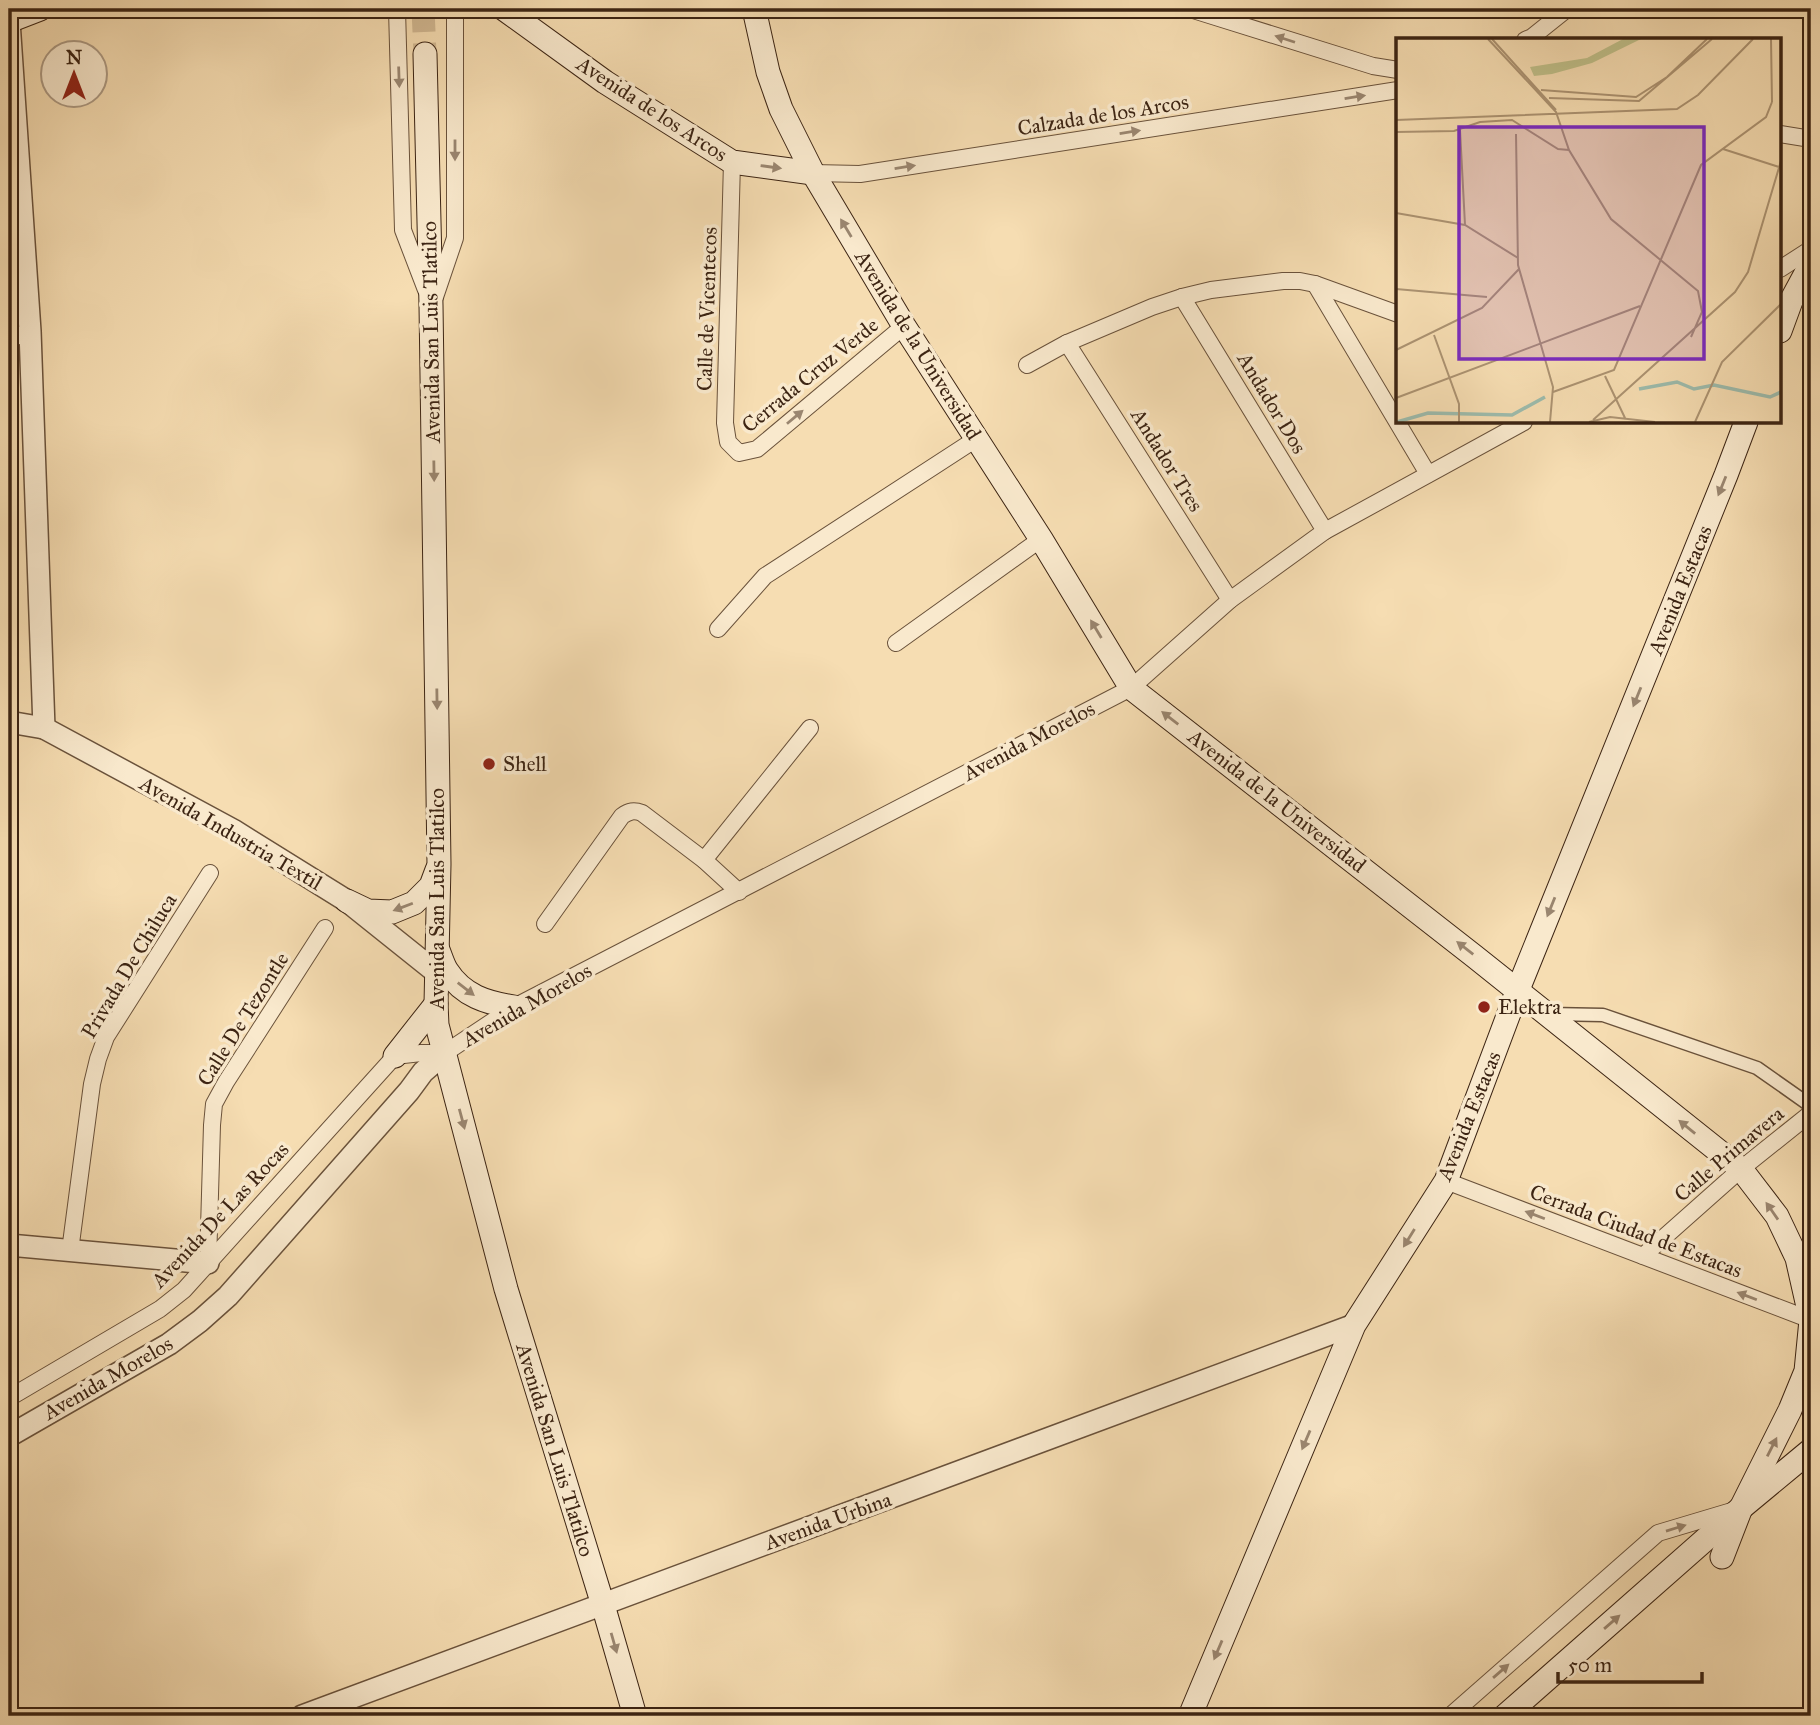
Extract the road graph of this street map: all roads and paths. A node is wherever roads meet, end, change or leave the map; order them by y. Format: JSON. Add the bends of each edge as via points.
{"nodes":[{"id":1,"x":40,"y":9,"type":"edge"},
{"id":2,"x":397,"y":9,"type":"edge"},
{"id":3,"x":455,"y":9,"type":"edge"},
{"id":4,"x":505,"y":9,"type":"edge"},
{"id":5,"x":754,"y":9,"type":"edge"},
{"id":6,"x":1190,"y":9,"type":"edge"},
{"id":7,"x":1567,"y":9,"type":"edge"},
{"id":8,"x":9,"y":21,"type":"edge"},
{"id":9,"x":1530,"y":38,"type":"edge"},
{"id":10,"x":425,"y":54,"type":"tunnel mouth"},
{"id":11,"x":1396,"y":69,"type":"edge"},
{"id":12,"x":1396,"y":90,"type":"edge"},
{"id":13,"x":1782,"y":134,"type":"edge"},
{"id":14,"x":1811,"y":139,"type":"edge"},
{"id":15,"x":732,"y":162,"type":"junction"},
{"id":16,"x":813,"y":173,"type":"junction"},
{"id":17,"x":1811,"y":250,"type":"edge"},
{"id":18,"x":1811,"y":264,"type":"edge"},
{"id":19,"x":1782,"y":268,"type":"edge"},
{"id":20,"x":1315,"y":284,"type":"junction"},
{"id":21,"x":1182,"y":297,"type":"junction"},
{"id":22,"x":432,"y":305,"type":"junction"},
{"id":23,"x":1396,"y":313,"type":"edge"},
{"id":24,"x":1782,"y":325,"type":"edge"},
{"id":25,"x":904,"y":326,"type":"junction"},
{"id":26,"x":30,"y":331,"type":"junction"},
{"id":27,"x":9,"y":340,"type":"edge"},
{"id":28,"x":1068,"y":343,"type":"junction"},
{"id":29,"x":1027,"y":365,"type":"dead end"},
{"id":30,"x":1396,"y":420,"type":"edge"},
{"id":31,"x":1398,"y":424,"type":"edge"},
{"id":32,"x":1520,"y":424,"type":"edge"},
{"id":33,"x":1745,"y":424,"type":"edge"},
{"id":34,"x":976,"y":439,"type":"junction"},
{"id":35,"x":739,"y":453,"type":"joint"},
{"id":36,"x":1428,"y":474,"type":"junction"},
{"id":37,"x":1325,"y":531,"type":"junction"},
{"id":38,"x":1041,"y":539,"type":"junction"},
{"id":39,"x":1230,"y":600,"type":"junction"},
{"id":40,"x":718,"y":629,"type":"dead end"},
{"id":41,"x":896,"y":643,"type":"dead end"},
{"id":42,"x":1131,"y":688,"type":"junction"},
{"id":43,"x":9,"y":722,"type":"edge"},
{"id":44,"x":44,"y":729,"type":"junction"},
{"id":45,"x":810,"y":729,"type":"dead end"},
{"id":46,"x":704,"y":860,"type":"junction"},
{"id":47,"x":439,"y":864,"type":"junction"},
{"id":48,"x":210,"y":873,"type":"dead end"},
{"id":49,"x":739,"y":892,"type":"junction"},
{"id":50,"x":347,"y":901,"type":"junction"},
{"id":51,"x":545,"y":924,"type":"dead end"},
{"id":52,"x":325,"y":928,"type":"dead end"},
{"id":53,"x":437,"y":947,"type":"junction"},
{"id":54,"x":437,"y":973,"type":"junction"},
{"id":55,"x":1517,"y":992,"type":"junction"},
{"id":56,"x":436,"y":1004,"type":"junction"},
{"id":57,"x":514,"y":1007,"type":"junction"},
{"id":58,"x":1545,"y":1014,"type":"junction"},
{"id":59,"x":445,"y":1053,"type":"junction"},
{"id":60,"x":395,"y":1056,"type":"junction"},
{"id":61,"x":1811,"y":1106,"type":"edge"},
{"id":62,"x":1811,"y":1113,"type":"edge"},
{"id":63,"x":1741,"y":1169,"type":"junction"},
{"id":64,"x":1446,"y":1181,"type":"junction"},
{"id":65,"x":10,"y":1246,"type":"edge"},
{"id":66,"x":70,"y":1251,"type":"junction"},
{"id":67,"x":1643,"y":1256,"type":"junction"},
{"id":68,"x":208,"y":1263,"type":"junction"},
{"id":69,"x":9,"y":1275,"type":"edge"},
{"id":70,"x":1811,"y":1320,"type":"edge"},
{"id":71,"x":1354,"y":1325,"type":"junction"},
{"id":72,"x":9,"y":1398,"type":"edge"},
{"id":73,"x":9,"y":1436,"type":"edge"},
{"id":74,"x":1811,"y":1450,"type":"edge"},
{"id":75,"x":1741,"y":1508,"type":"junction"},
{"id":76,"x":1722,"y":1558,"type":"dead end"},
{"id":77,"x":603,"y":1605,"type":"junction"},
{"id":78,"x":302,"y":1716,"type":"edge"},
{"id":79,"x":635,"y":1716,"type":"edge"},
{"id":80,"x":1190,"y":1716,"type":"edge"},
{"id":81,"x":1450,"y":1716,"type":"edge"},
{"id":82,"x":1505,"y":1716,"type":"edge"}],
"edges":[{"from":1,"to":8,"type":"main road"},
{"from":2,"to":22,"type":"street","one_way":true,"via":[[403,230]]},
{"from":3,"to":22,"type":"street","one_way":true,"via":[[456,238]]},
{"from":4,"to":15,"type":"main road","name":"Avenida de los Arcos","via":[[606,82]]},
{"from":5,"to":16,"type":"main road","name":"Avenida de la Universidad","via":[[768,72]]},
{"from":11,"to":6,"type":"street","one_way":true,"via":[[1373,66]]},
{"from":7,"to":9,"type":"street"},
{"from":8,"to":26,"type":"street"},
{"from":10,"to":22,"type":"main road","name":"Avenida San Luis Tlatilco"},
{"from":16,"to":12,"type":"street","name":"Calzada de los Arcos","one_way":true,"via":[[860,174]]},
{"from":13,"to":14,"type":"street"},
{"from":15,"to":16,"type":"main road","name":"Avenida de los Arcos","one_way":true},
{"from":15,"to":35,"type":"street","name":"Calle de Vicentecos","via":[[724,423],[728,442]]},
{"from":25,"to":16,"type":"main road","name":"Avenida de la Universidad","one_way":true},
{"from":17,"to":19,"type":"street"},
{"from":18,"to":24,"type":"main road"},
{"from":20,"to":21,"type":"street","via":[[1283,281]]},
{"from":20,"to":23,"type":"street"},
{"from":20,"to":30,"type":"street"},
{"from":21,"to":28,"type":"street"},
{"from":21,"to":37,"type":"street","name":"Andador Dos"},
{"from":22,"to":47,"type":"main road","name":"Avenida San Luis Tlatilco","one_way":true},
{"from":25,"to":34,"type":"main road","name":"Avenida de la Universidad"},
{"from":35,"to":25,"type":"street","name":"Cerrada Cruz Verde","one_way":true,"via":[[757,450]]},
{"from":26,"to":27,"type":"street"},
{"from":26,"to":44,"type":"street"},
{"from":28,"to":29,"type":"street"},
{"from":28,"to":39,"type":"street","name":"Andador Tres"},
{"from":31,"to":36,"type":"street"},
{"from":32,"to":36,"type":"street","name":"Avenida Morelos"},
{"from":33,"to":55,"type":"main road","name":"Avenida Estacas","one_way":true},
{"from":34,"to":38,"type":"main road","name":"Avenida de la Universidad"},
{"from":34,"to":40,"type":"street","via":[[765,576]]},
{"from":36,"to":37,"type":"street","name":"Avenida Morelos"},
{"from":37,"to":39,"type":"street","name":"Avenida Morelos"},
{"from":38,"to":41,"type":"street"},
{"from":42,"to":38,"type":"main road","name":"Avenida de la Universidad","one_way":true},
{"from":39,"to":42,"type":"street","name":"Avenida Morelos"},
{"from":42,"to":49,"type":"street","name":"Avenida Morelos"},
{"from":55,"to":42,"type":"main road","name":"Avenida de la Universidad","one_way":true},
{"from":43,"to":44,"type":"street","name":"Avenida Industria Textil"},
{"from":44,"to":50,"type":"street","name":"Avenida Industria Textil","via":[[233,830]]},
{"from":45,"to":46,"type":"street"},
{"from":46,"to":49,"type":"street"},
{"from":46,"to":51,"type":"street","via":[[642,813],[628,812]]},
{"from":47,"to":50,"type":"main road","one_way":true,"via":[[430,886],[403,908],[368,911]]},
{"from":47,"to":53,"type":"main road","name":"Avenida San Luis Tlatilco"},
{"from":48,"to":66,"type":"street","name":"Privada De Chiluca","via":[[106,1037],[92,1084]]},
{"from":49,"to":57,"type":"street","name":"Avenida Morelos"},
{"from":50,"to":54,"type":"street","name":"Avenida Industria Textil"},
{"from":52,"to":68,"type":"street","name":"Calle De Tezontle","via":[[214,1104]]},
{"from":53,"to":54,"type":"main road","name":"Avenida San Luis Tlatilco"},
{"from":53,"to":57,"type":"main road","one_way":true,"via":[[447,971],[465,991],[488,1003]]},
{"from":54,"to":56,"type":"main road","name":"Avenida San Luis Tlatilco"},
{"from":55,"to":58,"type":"main road","name":"Avenida de la Universidad"},
{"from":55,"to":64,"type":"main road","name":"Avenida Estacas"},
{"from":56,"to":59,"type":"main road","name":"Avenida San Luis Tlatilco"},
{"from":56,"to":60,"type":"main road"},
{"from":57,"to":59,"type":"street","name":"Avenida Morelos"},
{"from":58,"to":61,"type":"street","via":[[1603,1015],[1757,1068]]},
{"from":63,"to":58,"type":"main road","name":"Avenida de la Universidad","one_way":true},
{"from":59,"to":60,"type":"street"},
{"from":59,"to":73,"type":"street","name":"Avenida Morelos","via":[[201,1321]]},
{"from":59,"to":77,"type":"main road","name":"Avenida San Luis Tlatilco","one_way":true,"via":[[506,1289]]},
{"from":60,"to":68,"type":"street","name":"Avenida De Las Rocas"},
{"from":62,"to":63,"type":"street","name":"Calle Primavera"},
{"from":63,"to":67,"type":"street","name":"Calle Primavera"},
{"from":70,"to":63,"type":"main road","name":"Avenida de la Universidad","one_way":true,"via":[[1797,1258],[1777,1216]]},
{"from":67,"to":64,"type":"street","name":"Cerrada Ciudad de Estacas","one_way":true},
{"from":64,"to":71,"type":"main road","name":"Avenida Estacas","one_way":true},
{"from":65,"to":66,"type":"street"},
{"from":65,"to":69,"type":"street"},
{"from":66,"to":68,"type":"street"},
{"from":70,"to":67,"type":"street","name":"Cerrada Ciudad de Estacas","one_way":true},
{"from":68,"to":72,"type":"street","name":"Avenida De Las Rocas","via":[[160,1309]]},
{"from":75,"to":70,"type":"main road","name":"Avenida de la Universidad","one_way":true,"via":[[1806,1371]]},
{"from":71,"to":77,"type":"street","name":"Avenida Urbina"},
{"from":71,"to":80,"type":"main road","name":"Avenida Estacas","one_way":true},
{"from":74,"to":75,"type":"main road"},
{"from":75,"to":76,"type":"main road","name":"Avenida de la Universidad"},
{"from":81,"to":75,"type":"street","one_way":true,"via":[[1658,1533]]},
{"from":82,"to":75,"type":"main road","one_way":true},
{"from":77,"to":78,"type":"street","name":"Avenida Urbina"},
{"from":77,"to":79,"type":"main road","name":"Avenida San Luis Tlatilco","one_way":true}]}
